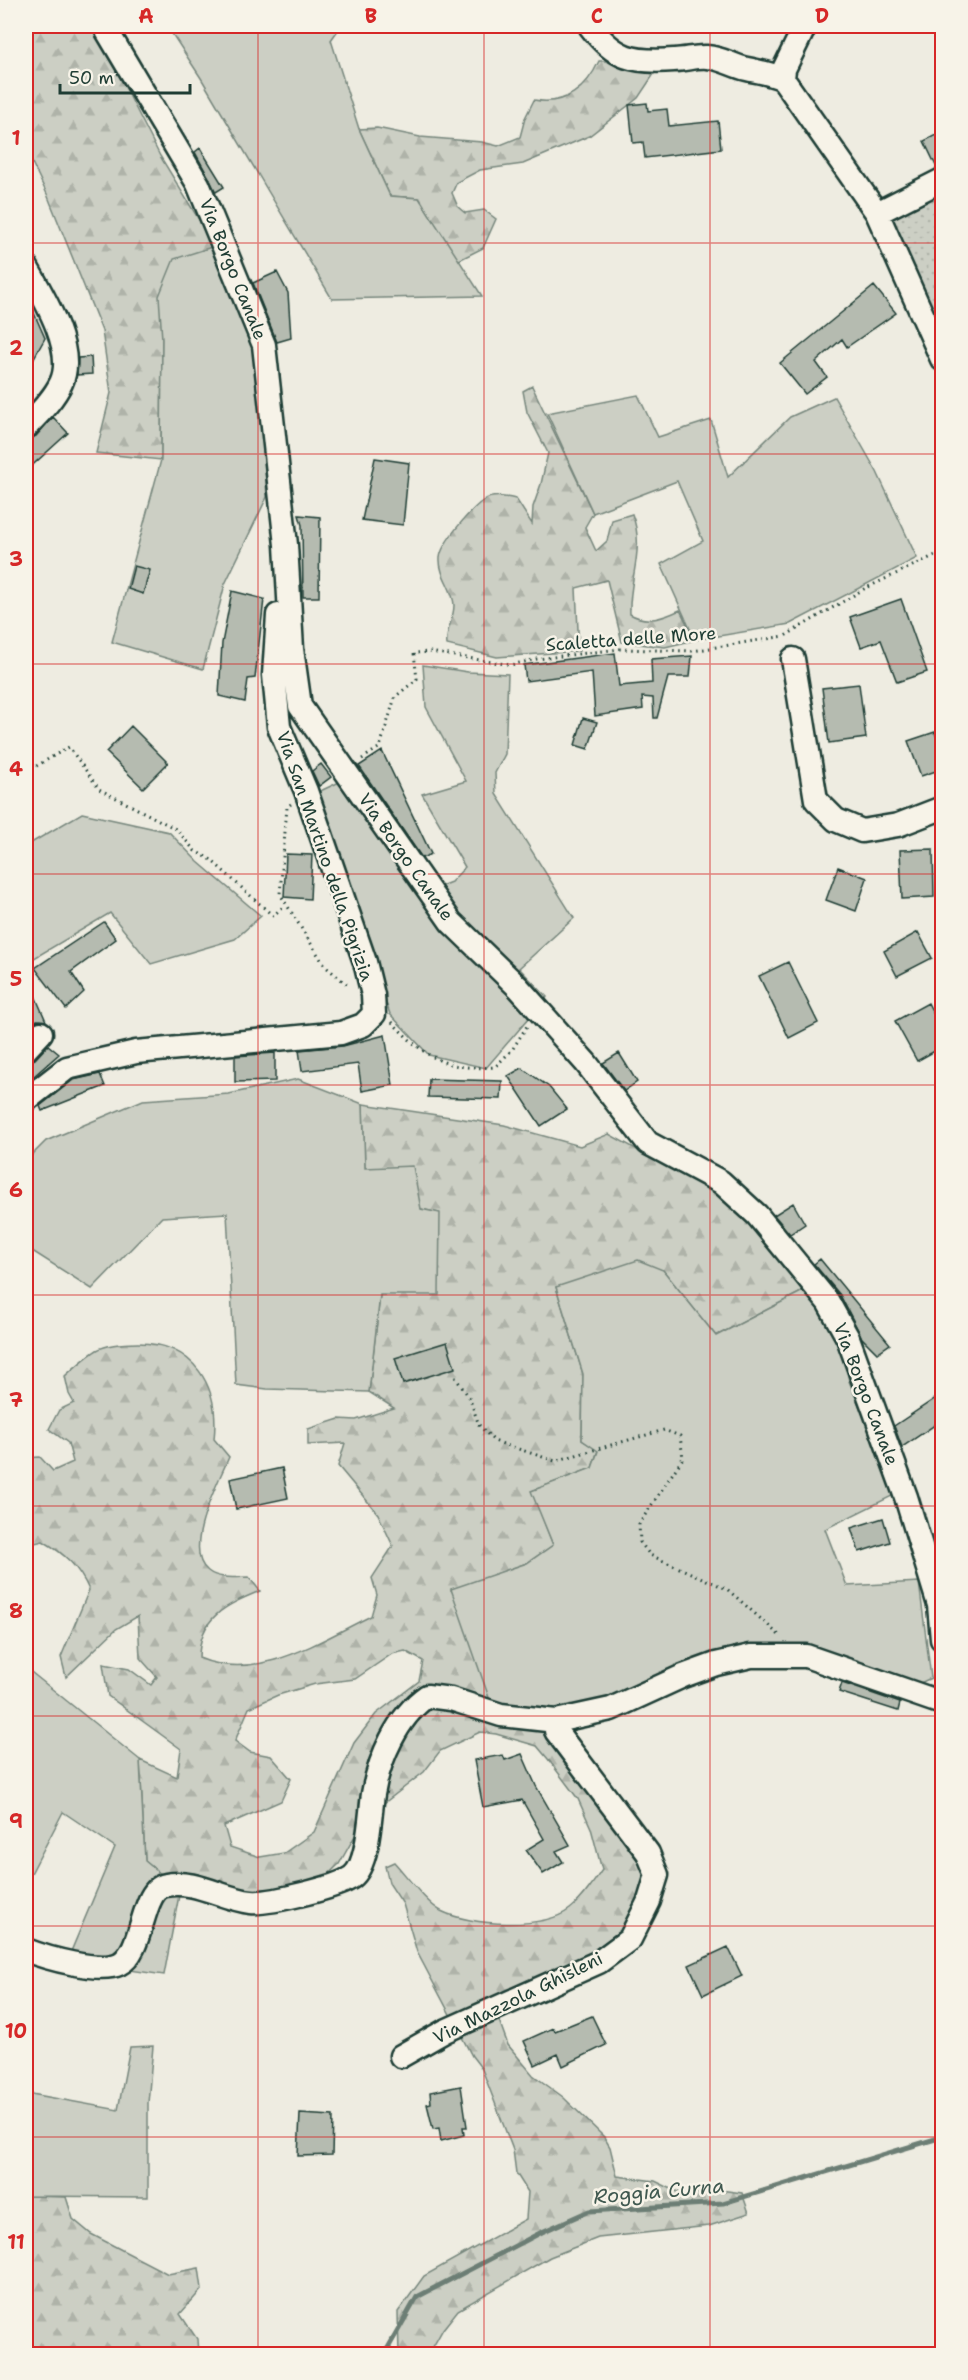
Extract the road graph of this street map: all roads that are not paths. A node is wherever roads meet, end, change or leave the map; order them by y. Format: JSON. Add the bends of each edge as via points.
{"nodes":[{"id":1,"x":106,"y":26,"type":"edge"},
{"id":2,"x":590,"y":26,"type":"edge"},
{"id":3,"x":805,"y":26,"type":"edge"},
{"id":4,"x":783,"y":79,"type":"junction"},
{"id":5,"x":942,"y":180,"type":"edge"},
{"id":6,"x":877,"y":213,"type":"junction"},
{"id":7,"x":26,"y":266,"type":"edge"},
{"id":8,"x":942,"y":359,"type":"edge"},
{"id":9,"x":26,"y":427,"type":"edge"},
{"id":10,"x":286,"y":545,"type":"junction"},
{"id":11,"x":793,"y":659,"type":"dead end"},
{"id":12,"x":942,"y":808,"type":"edge"},
{"id":13,"x":26,"y":1101,"type":"edge"},
{"id":14,"x":942,"y":1639,"type":"edge"},
{"id":15,"x":942,"y":1703,"type":"edge"},
{"id":16,"x":556,"y":1721,"type":"junction"},
{"id":17,"x":26,"y":1950,"type":"edge"},
{"id":18,"x":401,"y":2056,"type":"dead end"}],
"edges":[{"from":1,"to":10,"type":"street","name":"Via Borgo Canale","via":[[198,184],[264,345]]},
{"from":2,"to":4,"type":"street","via":[[609,49],[622,57],[641,61],[706,57]]},
{"from":3,"to":4,"type":"street"},
{"from":4,"to":6,"type":"street"},
{"from":5,"to":6,"type":"street"},
{"from":6,"to":8,"type":"street"},
{"from":7,"to":9,"type":"street","via":[[45,299],[64,357],[62,382]]},
{"from":10,"to":13,"type":"street","name":"Via San Martino della Pigrizia","via":[[274,675],[279,727],[306,791],[365,962],[374,1014],[363,1025],[341,1033],[136,1052],[67,1068]]},
{"from":10,"to":14,"type":"street","name":"Via Borgo Canale","via":[[292,649],[300,706],[451,922],[518,987],[586,1063],[648,1143],[722,1182],[757,1215],[828,1302],[848,1338],[906,1497],[939,1605]]},
{"from":11,"to":12,"type":"street","via":[[816,800],[836,820],[862,831],[898,825]]},
{"from":15,"to":16,"type":"street","via":[[800,1656],[751,1656],[716,1664],[611,1709]]},
{"from":16,"to":17,"type":"street","via":[[501,1715],[451,1699],[427,1696],[403,1720],[385,1753],[361,1865],[352,1876],[304,1893],[252,1902],[193,1887],[165,1885],[156,1890],[125,1960],[106,1967]]},
{"from":16,"to":18,"type":"street","name":"Via Mazzola Ghisleni","via":[[556,1731],[648,1853],[657,1875],[649,1900],[630,1939],[599,1962],[446,2031]]}]}
